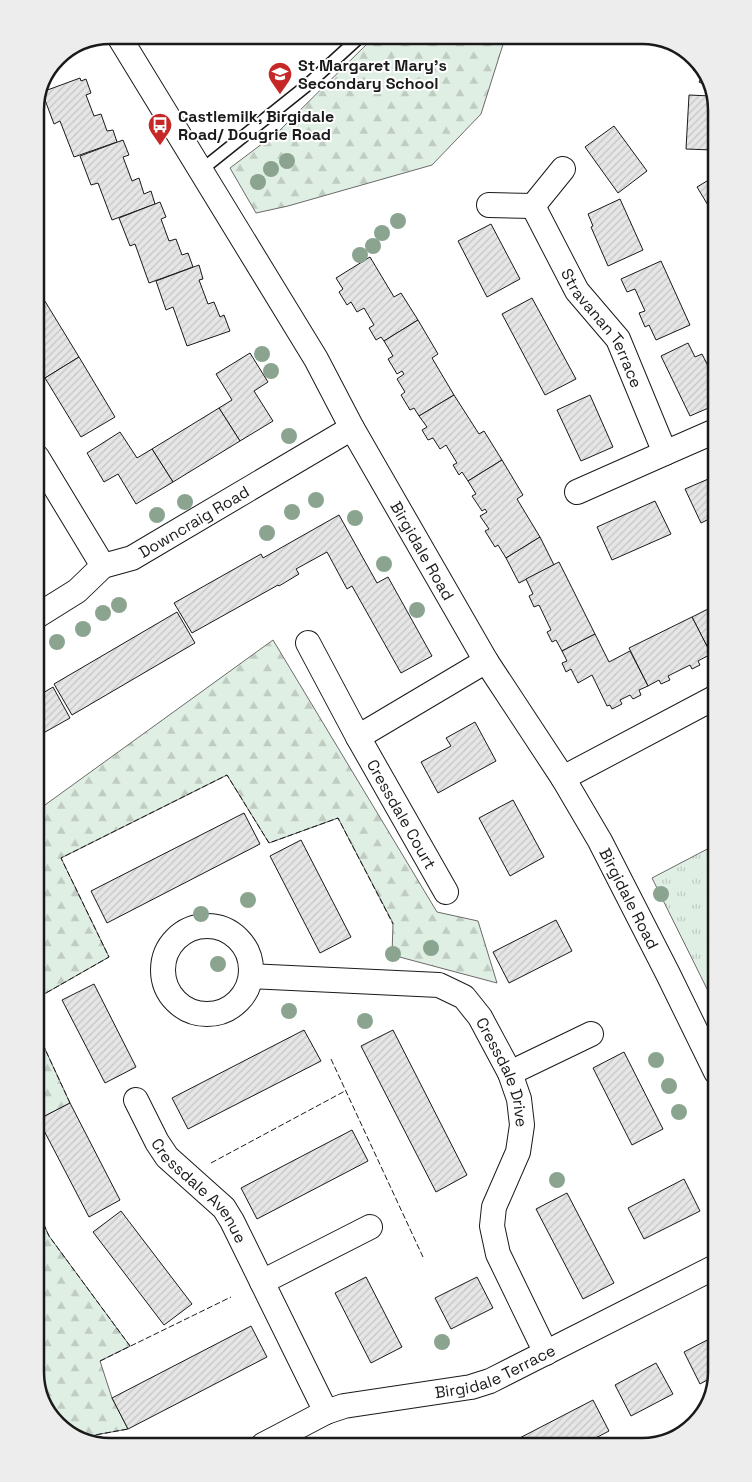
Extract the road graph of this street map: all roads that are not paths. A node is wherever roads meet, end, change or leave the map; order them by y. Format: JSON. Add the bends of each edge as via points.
{"nodes":[{"id":1,"x":123,"y":44,"type":"edge"},
{"id":2,"x":352,"y":44,"type":"edge"},
{"id":3,"x":563,"y":169,"type":"dead end"},
{"id":4,"x":200,"y":170,"type":"junction"},
{"id":5,"x":489,"y":205,"type":"dead end"},
{"id":6,"x":533,"y":206,"type":"junction"},
{"id":7,"x":352,"y":428,"type":"junction"},
{"id":8,"x":708,"y":434,"type":"edge"},
{"id":9,"x":665,"y":453,"type":"junction"},
{"id":10,"x":44,"y":469,"type":"edge"},
{"id":11,"x":577,"y":492,"type":"dead end"},
{"id":12,"x":103,"y":566,"type":"junction"},
{"id":13,"x":44,"y":612,"type":"edge"},
{"id":14,"x":308,"y":643,"type":"dead end"},
{"id":15,"x":486,"y":661,"type":"junction"},
{"id":16,"x":708,"y":701,"type":"edge"},
{"id":17,"x":358,"y":737,"type":"junction"},
{"id":18,"x":562,"y":778,"type":"junction"},
{"id":19,"x":446,"y":892,"type":"dead end"},
{"id":20,"x":252,"y":976,"type":"dead end"},
{"id":21,"x":591,"y":1034,"type":"dead end"},
{"id":22,"x":708,"y":1056,"type":"edge"},
{"id":23,"x":510,"y":1073,"type":"junction"},
{"id":24,"x":136,"y":1100,"type":"dead end"},
{"id":25,"x":370,"y":1227,"type":"dead end"},
{"id":26,"x":708,"y":1270,"type":"edge"},
{"id":27,"x":262,"y":1282,"type":"junction"},
{"id":28,"x":546,"y":1353,"type":"junction"},
{"id":29,"x":326,"y":1412,"type":"junction"},
{"id":30,"x":276,"y":1438,"type":"edge"}],
"edges":[{"from":1,"to":4,"type":"street","name":"Birgidale Road"},
{"from":2,"to":4,"type":"lane","via":[[306,87]]},
{"from":3,"to":6,"type":"street"},
{"from":4,"to":7,"type":"street","name":"Birgidale Road","via":[[316,359]]},
{"from":5,"to":6,"type":"street"},
{"from":6,"to":9,"type":"street","name":"Stravanan Terrace","via":[[577,291],[618,339]]},
{"from":7,"to":12,"type":"street","name":"Downcraig Road","via":[[132,558]]},
{"from":7,"to":15,"type":"street","name":"Birgidale Road"},
{"from":8,"to":9,"type":"street"},
{"from":9,"to":11,"type":"street"},
{"from":10,"to":12,"type":"street"},
{"from":12,"to":13,"type":"street","name":"Downcraig Road","via":[[78,591]]},
{"from":14,"to":17,"type":"street","name":"Cressdale Court"},
{"from":15,"to":17,"type":"street"},
{"from":15,"to":18,"type":"street","name":"Birgidale Road"},
{"from":16,"to":18,"type":"street"},
{"from":17,"to":19,"type":"street","name":"Cressdale Court"},
{"from":18,"to":22,"type":"street","name":"Birgidale Road","via":[[600,841]]},
{"from":20,"to":23,"type":"street","name":"Cressdale Drive","via":[[439,985],[464,996],[480,1017]]},
{"from":21,"to":23,"type":"street"},
{"from":23,"to":28,"type":"street","name":"Cressdale Drive","via":[[519,1099],[520,1143],[494,1207],[492,1226],[498,1254]]},
{"from":24,"to":27,"type":"street","name":"Cressdale Avenue","via":[[168,1157],[224,1208]]},
{"from":25,"to":27,"type":"street"},
{"from":26,"to":28,"type":"street","name":"Birgidale Terrace"},
{"from":27,"to":29,"type":"street","name":"Cressdale Avenue"},
{"from":28,"to":29,"type":"street","name":"Birgidale Terrace","via":[[490,1382],[344,1406]]},
{"from":29,"to":30,"type":"street","name":"Birgidale Terrace"}]}
